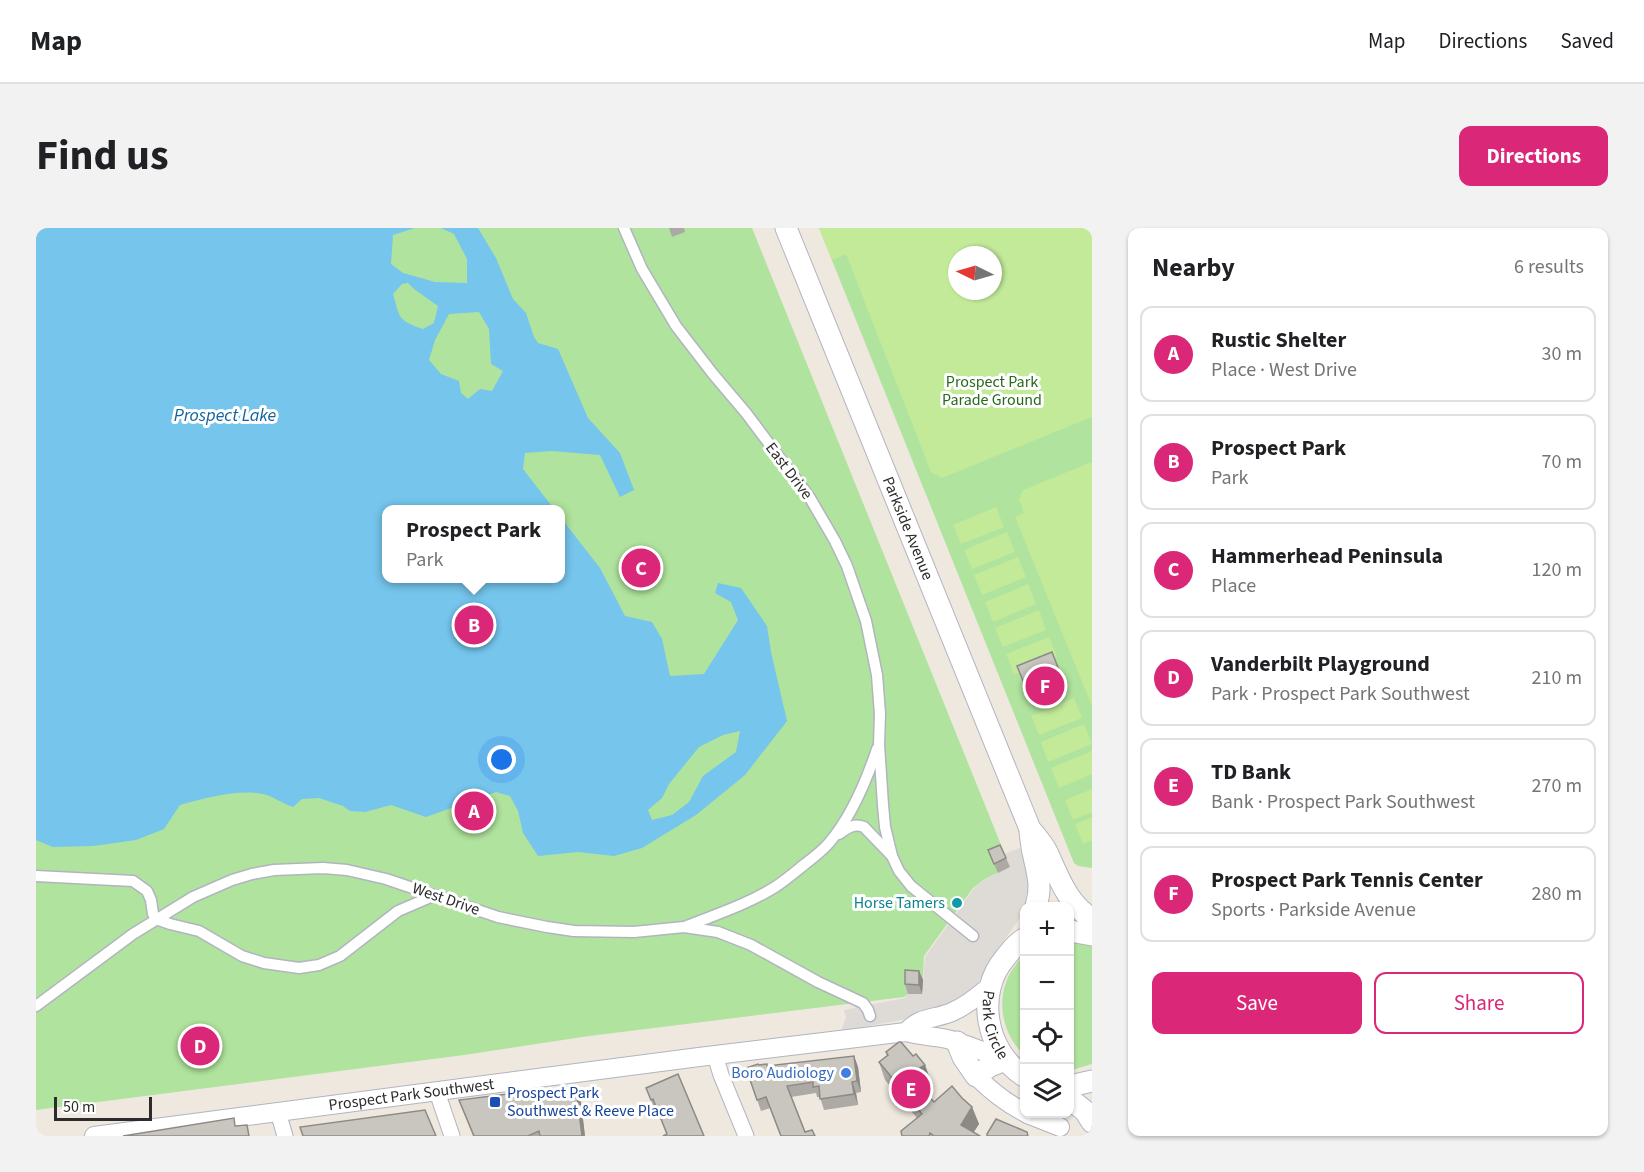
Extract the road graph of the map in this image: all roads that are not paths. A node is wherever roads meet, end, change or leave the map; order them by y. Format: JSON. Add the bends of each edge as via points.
{"nodes":[{"id":1,"x":624,"y":228,"type":"edge"},
{"id":2,"x":786,"y":228,"type":"edge"},
{"id":3,"x":879,"y":745,"type":"junction"},
{"id":4,"x":1030,"y":829,"type":"junction"},
{"id":5,"x":828,"y":844,"type":"junction"},
{"id":6,"x":892,"y":856,"type":"junction"},
{"id":7,"x":36,"y":876,"type":"edge"},
{"id":8,"x":433,"y":896,"type":"junction"},
{"id":9,"x":1037,"y":902,"type":"edge"},
{"id":10,"x":156,"y":919,"type":"junction"},
{"id":11,"x":1092,"y":920,"type":"edge"},
{"id":12,"x":684,"y":927,"type":"junction"},
{"id":13,"x":1074,"y":932,"type":"edge"},
{"id":14,"x":1092,"y":934,"type":"edge"},
{"id":15,"x":973,"y":936,"type":"dead end"},
{"id":16,"x":1020,"y":939,"type":"edge"},
{"id":17,"x":990,"y":986,"type":"junction"},
{"id":18,"x":36,"y":1006,"type":"edge"},
{"id":19,"x":870,"y":1016,"type":"dead end"},
{"id":20,"x":906,"y":1032,"type":"junction"},
{"id":21,"x":957,"y":1042,"type":"junction"},
{"id":22,"x":715,"y":1055,"type":"junction"},
{"id":23,"x":1005,"y":1060,"type":"junction"},
{"id":24,"x":1020,"y":1073,"type":"edge"},
{"id":25,"x":976,"y":1076,"type":"junction"},
{"id":26,"x":1092,"y":1081,"type":"edge"},
{"id":27,"x":1074,"y":1085,"type":"edge"},
{"id":28,"x":437,"y":1092,"type":"junction"},
{"id":29,"x":1074,"y":1102,"type":"edge"},
{"id":30,"x":1020,"y":1110,"type":"edge"},
{"id":31,"x":278,"y":1112,"type":"junction"},
{"id":32,"x":1038,"y":1118,"type":"edge"},
{"id":33,"x":1092,"y":1122,"type":"edge"},
{"id":34,"x":1060,"y":1126,"type":"edge"},
{"id":35,"x":94,"y":1136,"type":"edge"},
{"id":36,"x":285,"y":1136,"type":"edge"},
{"id":37,"x":452,"y":1136,"type":"edge"},
{"id":38,"x":746,"y":1136,"type":"edge"}],
"edges":[{"from":1,"to":3,"type":"street","name":"East Drive","via":[[676,326],[810,498],[835,541],[870,639],[877,675]]},
{"from":2,"to":4,"type":"main road","name":"Parkside Avenue"},
{"from":3,"to":5,"type":"street","name":"East Drive","via":[[866,780]]},
{"from":3,"to":6,"type":"street","name":"East Drive","via":[[882,805]]},
{"from":4,"to":9,"type":"main road","name":"Parkside Avenue","via":[[1039,873]]},
{"from":4,"to":11,"type":"main road","name":"Parkside Avenue","via":[[1046,850],[1069,898]]},
{"from":5,"to":6,"type":"street","name":"East Drive","via":[[850,826],[859,825]]},
{"from":5,"to":12,"type":"street","name":"East Drive","via":[[775,887]]},
{"from":6,"to":15,"type":"street","name":"East Drive","via":[[911,886]]},
{"from":7,"to":10,"type":"street","via":[[133,881],[147,891]]},
{"from":8,"to":10,"type":"street","name":"West Drive","via":[[346,870],[297,868],[242,877],[193,897]]},
{"from":8,"to":10,"type":"street","via":[[398,911],[340,956],[310,968],[264,963],[242,956],[199,931]]},
{"from":8,"to":12,"type":"street","name":"West Drive","via":[[498,917],[574,931],[633,932]]},
{"from":10,"to":18,"type":"street","name":"West Drive"},
{"from":12,"to":19,"type":"street","name":"West Drive","via":[[718,932],[751,945],[862,1004]]},
{"from":13,"to":14,"type":"main road"},
{"from":16,"to":17,"type":"main road","name":"Park Circle","via":[[1001,962]]},
{"from":17,"to":20,"type":"street","name":"Prospect Park Southwest","via":[[958,1010],[914,1023]]},
{"from":17,"to":23,"type":"main road","name":"Park Circle","via":[[989,1022]]},
{"from":20,"to":21,"type":"street","name":"Prospect Park Southwest"},
{"from":20,"to":22,"type":"street","name":"Prospect Park Southwest"},
{"from":21,"to":23,"type":"street","name":"Prospect Park Southwest"},
{"from":21,"to":25,"type":"main road"},
{"from":22,"to":28,"type":"street","name":"Prospect Park Southwest"},
{"from":22,"to":38,"type":"street"},
{"from":23,"to":24,"type":"main road","name":"Park Circle"},
{"from":23,"to":25,"type":"main road"},
{"from":25,"to":30,"type":"street"},
{"from":26,"to":27,"type":"main road"},
{"from":28,"to":31,"type":"street","name":"Prospect Park Southwest"},
{"from":28,"to":37,"type":"street"},
{"from":29,"to":33,"type":"main road"},
{"from":31,"to":35,"type":"street","name":"Prospect Park Southwest"},
{"from":31,"to":36,"type":"street"},
{"from":32,"to":34,"type":"street"}]}
